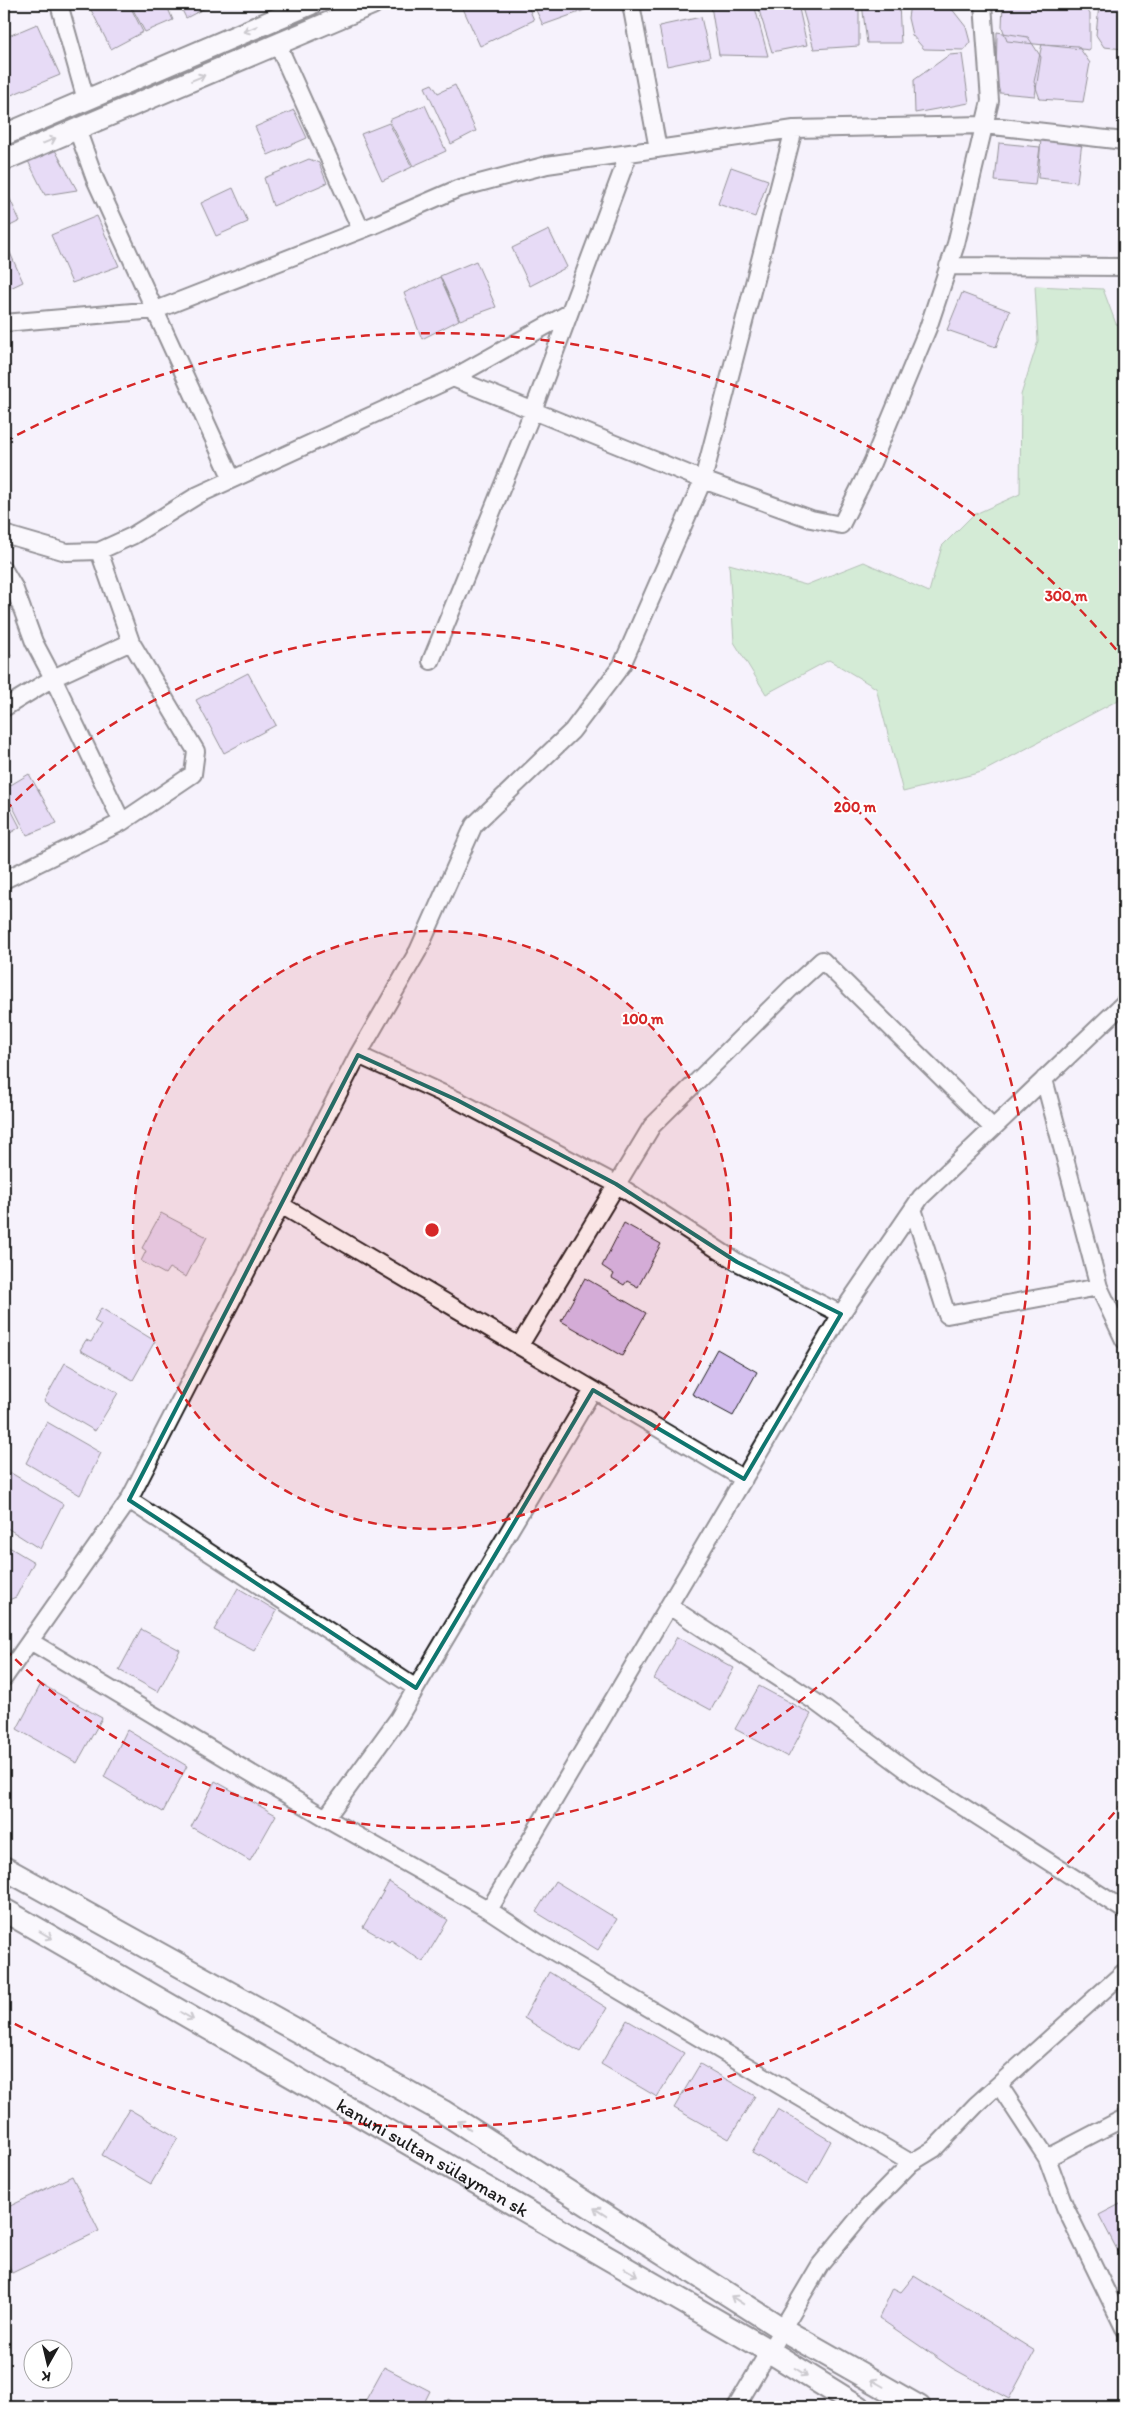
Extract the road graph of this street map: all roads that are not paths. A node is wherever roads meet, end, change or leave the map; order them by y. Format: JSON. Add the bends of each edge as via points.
{"nodes":[{"id":1,"x":59,"y":4,"type":"edge"},
{"id":2,"x":311,"y":4,"type":"edge"},
{"id":3,"x":372,"y":4,"type":"edge"},
{"id":4,"x":634,"y":4,"type":"edge"},
{"id":5,"x":984,"y":4,"type":"edge"},
{"id":6,"x":280,"y":10,"type":"edge"},
{"id":7,"x":278,"y":45,"type":"junction"},
{"id":8,"x":86,"y":100,"type":"junction"},
{"id":9,"x":984,"y":125,"type":"junction"},
{"id":10,"x":77,"y":129,"type":"junction"},
{"id":11,"x":794,"y":129,"type":"junction"},
{"id":12,"x":4,"y":135,"type":"edge"},
{"id":13,"x":1124,"y":141,"type":"edge"},
{"id":14,"x":658,"y":149,"type":"junction"},
{"id":15,"x":629,"y":153,"type":"junction"},
{"id":16,"x":4,"y":160,"type":"edge"},
{"id":17,"x":360,"y":230,"type":"junction"},
{"id":18,"x":948,"y":266,"type":"junction"},
{"id":19,"x":1124,"y":267,"type":"edge"},
{"id":20,"x":156,"y":310,"type":"junction"},
{"id":21,"x":569,"y":313,"type":"junction"},
{"id":22,"x":4,"y":322,"type":"edge"},
{"id":23,"x":453,"y":378,"type":"junction"},
{"id":24,"x":533,"y":411,"type":"junction"},
{"id":25,"x":232,"y":479,"type":"junction"},
{"id":26,"x":703,"y":480,"type":"junction"},
{"id":27,"x":4,"y":534,"type":"edge"},
{"id":28,"x":99,"y":551,"type":"junction"},
{"id":29,"x":4,"y":570,"type":"edge"},
{"id":30,"x":131,"y":642,"type":"junction"},
{"id":31,"x":431,"y":661,"type":"dead end"},
{"id":32,"x":54,"y":678,"type":"junction"},
{"id":33,"x":4,"y":708,"type":"edge"},
{"id":34,"x":122,"y":822,"type":"junction"},
{"id":35,"x":4,"y":880,"type":"edge"},
{"id":36,"x":1124,"y":1003,"type":"edge"},
{"id":37,"x":358,"y":1055,"type":"junction"},
{"id":38,"x":1044,"y":1079,"type":"junction"},
{"id":39,"x":993,"y":1128,"type":"junction"},
{"id":40,"x":616,"y":1184,"type":"junction"},
{"id":41,"x":281,"y":1206,"type":"junction"},
{"id":42,"x":913,"y":1209,"type":"junction"},
{"id":43,"x":1099,"y":1286,"type":"junction"},
{"id":44,"x":842,"y":1314,"type":"junction"},
{"id":45,"x":1124,"y":1340,"type":"edge"},
{"id":46,"x":520,"y":1345,"type":"junction"},
{"id":47,"x":593,"y":1390,"type":"junction"},
{"id":48,"x":744,"y":1479,"type":"junction"},
{"id":49,"x":129,"y":1500,"type":"junction"},
{"id":50,"x":669,"y":1606,"type":"junction"},
{"id":51,"x":30,"y":1641,"type":"junction"},
{"id":52,"x":4,"y":1678,"type":"edge"},
{"id":53,"x":416,"y":1688,"type":"junction"},
{"id":54,"x":326,"y":1818,"type":"junction"},
{"id":55,"x":4,"y":1868,"type":"edge"},
{"id":56,"x":4,"y":1910,"type":"edge"},
{"id":57,"x":489,"y":1910,"type":"junction"},
{"id":58,"x":1124,"y":1910,"type":"edge"},
{"id":59,"x":1124,"y":1972,"type":"edge"},
{"id":60,"x":1000,"y":2085,"type":"junction"},
{"id":61,"x":1124,"y":2118,"type":"edge"},
{"id":62,"x":1047,"y":2158,"type":"junction"},
{"id":63,"x":911,"y":2163,"type":"junction"},
{"id":64,"x":1124,"y":2328,"type":"edge"},
{"id":65,"x":782,"y":2329,"type":"junction"},
{"id":66,"x":768,"y":2351,"type":"junction"},
{"id":67,"x":736,"y":2407,"type":"edge"},
{"id":68,"x":859,"y":2407,"type":"edge"},
{"id":69,"x":919,"y":2407,"type":"edge"}],
"edges":[{"from":1,"to":8,"type":"street"},
{"from":2,"to":6,"type":"street"},
{"from":3,"to":7,"type":"street"},
{"from":4,"to":14,"type":"street"},
{"from":5,"to":9,"type":"street","via":[[990,101]]},
{"from":6,"to":8,"type":"street","one_way":true},
{"from":10,"to":7,"type":"street","one_way":true},
{"from":7,"to":17,"type":"street"},
{"from":8,"to":12,"type":"street"},
{"from":9,"to":11,"type":"street"},
{"from":9,"to":13,"type":"street"},
{"from":9,"to":18,"type":"street"},
{"from":16,"to":10,"type":"street","one_way":true},
{"from":10,"to":20,"type":"street","via":[[95,179]]},
{"from":11,"to":14,"type":"street"},
{"from":11,"to":26,"type":"street"},
{"from":14,"to":15,"type":"street"},
{"from":15,"to":17,"type":"street","via":[[547,165],[457,188]]},
{"from":15,"to":21,"type":"street"},
{"from":17,"to":20,"type":"street"},
{"from":18,"to":19,"type":"street"},
{"from":18,"to":26,"type":"street","via":[[928,328],[872,463],[841,525],[811,519]]},
{"from":20,"to":22,"type":"street"},
{"from":20,"to":25,"type":"street"},
{"from":21,"to":23,"type":"street"},
{"from":21,"to":24,"type":"street"},
{"from":23,"to":24,"type":"street"},
{"from":23,"to":25,"type":"street"},
{"from":24,"to":26,"type":"street"},
{"from":24,"to":31,"type":"street"},
{"from":25,"to":28,"type":"street","via":[[198,495],[132,536]]},
{"from":26,"to":37,"type":"street","via":[[622,665],[572,731],[474,825],[418,951]]},
{"from":27,"to":28,"type":"street","via":[[66,552]]},
{"from":28,"to":30,"type":"street"},
{"from":29,"to":32,"type":"street","via":[[14,587],[34,642]]},
{"from":30,"to":32,"type":"street"},
{"from":30,"to":34,"type":"street","via":[[196,751],[193,774]]},
{"from":32,"to":33,"type":"street"},
{"from":32,"to":34,"type":"street"},
{"from":34,"to":35,"type":"street"},
{"from":36,"to":38,"type":"street"},
{"from":37,"to":40,"type":"street","via":[[457,1100]]},
{"from":37,"to":41,"type":"street"},
{"from":38,"to":39,"type":"street"},
{"from":38,"to":43,"type":"street"},
{"from":39,"to":40,"type":"street","via":[[822,960],[652,1126]]},
{"from":39,"to":42,"type":"street"},
{"from":40,"to":44,"type":"street","via":[[737,1262]]},
{"from":40,"to":46,"type":"street"},
{"from":41,"to":46,"type":"street"},
{"from":41,"to":49,"type":"street"},
{"from":42,"to":43,"type":"street","via":[[947,1315]]},
{"from":42,"to":44,"type":"street"},
{"from":43,"to":45,"type":"street"},
{"from":44,"to":48,"type":"street"},
{"from":46,"to":47,"type":"street"},
{"from":47,"to":48,"type":"street"},
{"from":47,"to":53,"type":"street"},
{"from":48,"to":50,"type":"street"},
{"from":49,"to":51,"type":"street"},
{"from":49,"to":53,"type":"street"},
{"from":50,"to":57,"type":"street"},
{"from":50,"to":58,"type":"street","via":[[814,1702],[915,1776]]},
{"from":51,"to":52,"type":"street"},
{"from":51,"to":54,"type":"street"},
{"from":53,"to":54,"type":"street","via":[[398,1719]]},
{"from":54,"to":57,"type":"street"},
{"from":65,"to":55,"type":"main road","one_way":true,"via":[[442,2111]]},
{"from":56,"to":66,"type":"main road","name":"kanuni sultan sülayman sk","one_way":true},
{"from":57,"to":63,"type":"street","via":[[539,1943]]},
{"from":59,"to":60,"type":"street"},
{"from":60,"to":62,"type":"street"},
{"from":60,"to":63,"type":"street","via":[[934,2149]]},
{"from":61,"to":62,"type":"street"},
{"from":62,"to":64,"type":"street","via":[[1065,2207]]},
{"from":63,"to":65,"type":"street","via":[[866,2209],[820,2265]]},
{"from":65,"to":66,"type":"street"},
{"from":69,"to":65,"type":"main road","one_way":true},
{"from":66,"to":67,"type":"street"},
{"from":66,"to":68,"type":"main road","name":"kanuni sultan sülayman sk","one_way":true}]}
